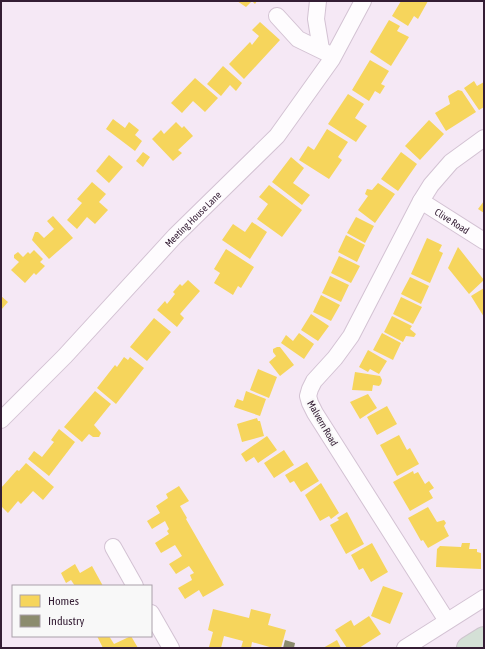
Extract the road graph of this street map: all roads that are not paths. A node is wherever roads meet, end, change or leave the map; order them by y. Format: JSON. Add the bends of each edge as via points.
{"nodes":[{"id":1,"x":318,"y":1,"type":"edge"},
{"id":2,"x":363,"y":1,"type":"edge"},
{"id":3,"x":277,"y":16,"type":"dead end"},
{"id":4,"x":327,"y":53,"type":"junction"},
{"id":5,"x":484,"y":138,"type":"edge"},
{"id":6,"x":421,"y":201,"type":"junction"},
{"id":7,"x":484,"y":241,"type":"edge"},
{"id":8,"x":1,"y":420,"type":"edge"},
{"id":9,"x":113,"y":547,"type":"dead end"},
{"id":10,"x":134,"y":585,"type":"edge"},
{"id":11,"x":484,"y":598,"type":"edge"},
{"id":12,"x":152,"y":615,"type":"edge"},
{"id":13,"x":447,"y":621,"type":"junction"},
{"id":14,"x":484,"y":638,"type":"edge"},
{"id":15,"x":171,"y":648,"type":"edge"},
{"id":16,"x":405,"y":648,"type":"edge"},
{"id":17,"x":468,"y":648,"type":"edge"}],
"edges":[{"from":1,"to":4,"type":"street","via":[[316,19]]},
{"from":2,"to":4,"type":"street","name":"Meeting House Lane"},
{"from":3,"to":4,"type":"street","via":[[298,39]]},
{"from":4,"to":8,"type":"street","name":"Meeting House Lane","via":[[277,136],[175,236],[65,356]]},
{"from":5,"to":6,"type":"street","via":[[451,162],[431,184]]},
{"from":6,"to":7,"type":"street","name":"Clive Road"},
{"from":6,"to":13,"type":"street","name":"Malvern Road","via":[[351,336],[314,381],[308,396],[315,412]]},
{"from":9,"to":10,"type":"street"},
{"from":11,"to":13,"type":"street"},
{"from":12,"to":15,"type":"street"},
{"from":13,"to":16,"type":"street"},
{"from":14,"to":17,"type":"highway"}]}
